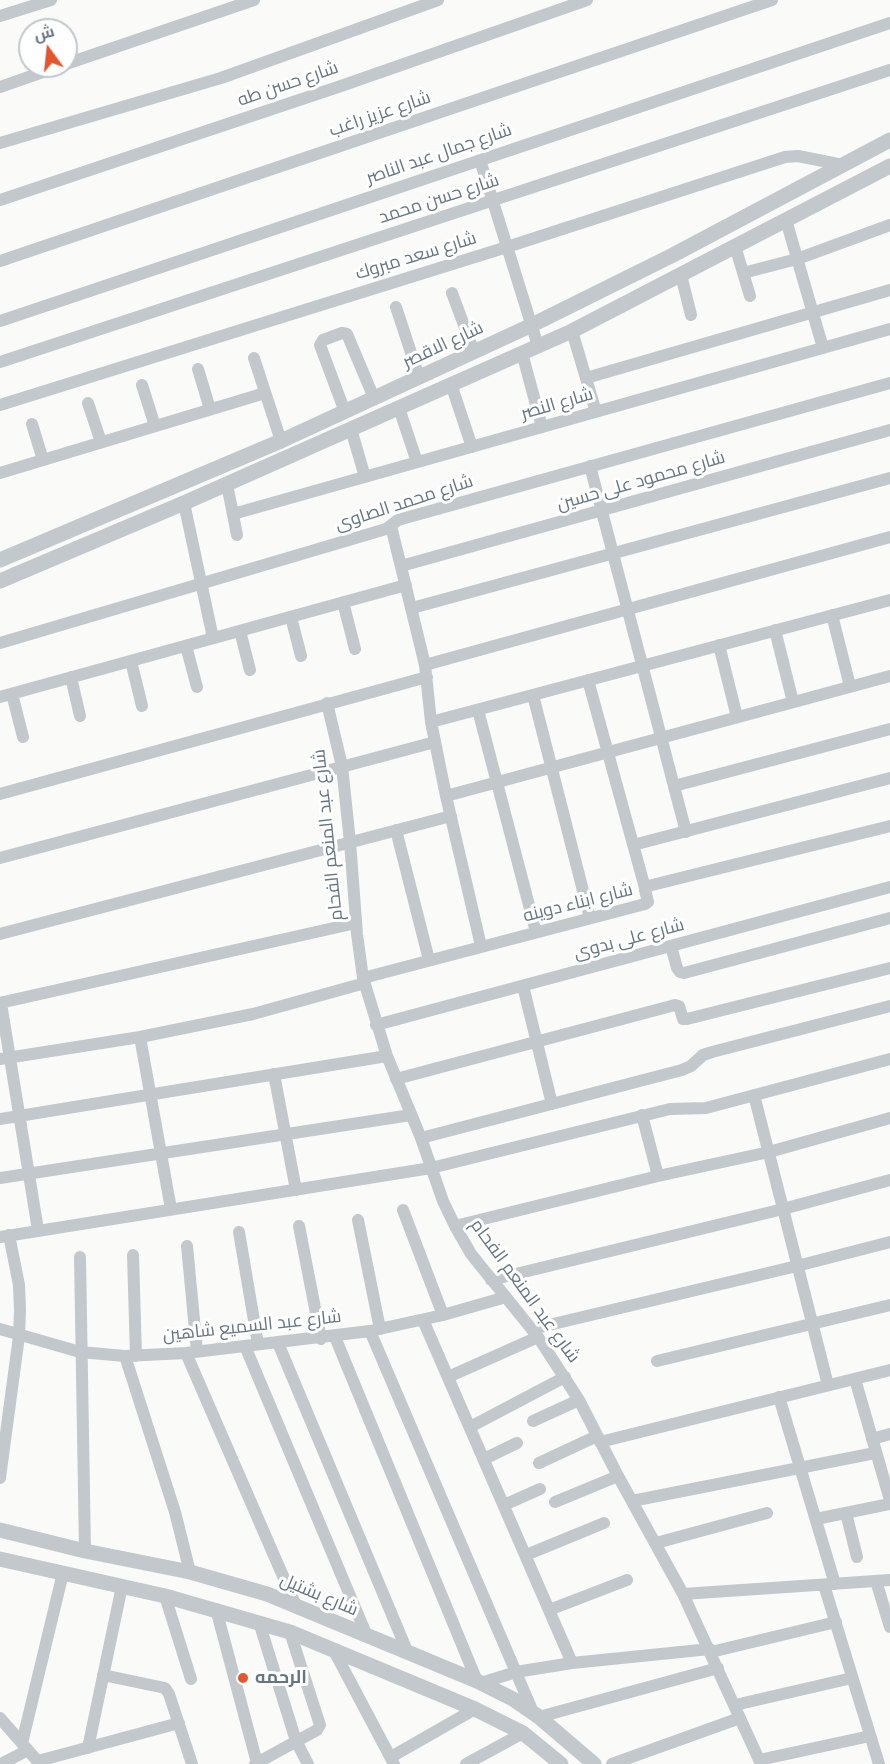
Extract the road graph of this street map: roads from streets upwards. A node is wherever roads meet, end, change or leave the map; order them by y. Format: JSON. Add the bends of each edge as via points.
{"nodes":[{"id":1,"x":51,"y":0,"type":"edge"},
{"id":2,"x":254,"y":0,"type":"edge"},
{"id":3,"x":438,"y":0,"type":"edge"},
{"id":4,"x":587,"y":0,"type":"edge"},
{"id":5,"x":772,"y":0,"type":"edge"},
{"id":6,"x":36,"y":2,"type":"edge"},
{"id":7,"x":0,"y":16,"type":"edge"},
{"id":8,"x":890,"y":23,"type":"edge"},
{"id":9,"x":78,"y":60,"type":"edge"},
{"id":10,"x":890,"y":70,"type":"edge"},
{"id":11,"x":26,"y":78,"type":"edge"},
{"id":12,"x":0,"y":87,"type":"edge"},
{"id":13,"x":890,"y":140,"type":"edge"},
{"id":14,"x":0,"y":143,"type":"edge"},
{"id":15,"x":480,"y":160,"type":"junction"},
{"id":16,"x":843,"y":165,"type":"junction"},
{"id":17,"x":890,"y":166,"type":"edge"},
{"id":18,"x":0,"y":200,"type":"edge"},
{"id":19,"x":493,"y":200,"type":"junction"},
{"id":20,"x":786,"y":220,"type":"junction"},
{"id":21,"x":890,"y":225,"type":"edge"},
{"id":22,"x":735,"y":246,"type":"junction"},
{"id":23,"x":507,"y":247,"type":"junction"},
{"id":24,"x":797,"y":259,"type":"junction"},
{"id":25,"x":0,"y":261,"type":"edge"},
{"id":26,"x":743,"y":273,"type":"junction"},
{"id":27,"x":681,"y":275,"type":"junction"},
{"id":28,"x":890,"y":290,"type":"edge"},
{"id":29,"x":452,"y":293,"type":"dead end"},
{"id":30,"x":750,"y":296,"type":"dead end"},
{"id":31,"x":396,"y":307,"type":"dead end"},
{"id":32,"x":812,"y":313,"type":"junction"},
{"id":33,"x":691,"y":315,"type":"dead end"},
{"id":34,"x":0,"y":321,"type":"edge"},
{"id":35,"x":532,"y":325,"type":"junction"},
{"id":36,"x":890,"y":329,"type":"edge"},
{"id":37,"x":572,"y":331,"type":"junction"},
{"id":38,"x":538,"y":346,"type":"junction"},
{"id":39,"x":823,"y":348,"type":"junction"},
{"id":40,"x":474,"y":352,"type":"junction"},
{"id":41,"x":522,"y":353,"type":"junction"},
{"id":42,"x":255,"y":358,"type":"dead end"},
{"id":43,"x":0,"y":362,"type":"edge"},
{"id":44,"x":198,"y":369,"type":"dead end"},
{"id":45,"x":418,"y":377,"type":"junction"},
{"id":46,"x":586,"y":378,"type":"junction"},
{"id":47,"x":452,"y":384,"type":"junction"},
{"id":48,"x":142,"y":385,"type":"dead end"},
{"id":49,"x":889,"y":386,"type":"edge"},
{"id":50,"x":265,"y":393,"type":"junction"},
{"id":51,"x":374,"y":398,"type":"junction"},
{"id":52,"x":88,"y":403,"type":"dead end"},
{"id":53,"x":0,"y":405,"type":"edge"},
{"id":54,"x":399,"y":408,"type":"junction"},
{"id":55,"x":210,"y":409,"type":"junction"},
{"id":56,"x":345,"y":411,"type":"junction"},
{"id":57,"x":596,"y":412,"type":"junction"},
{"id":58,"x":32,"y":424,"type":"dead end"},
{"id":59,"x":155,"y":426,"type":"junction"},
{"id":60,"x":542,"y":427,"type":"junction"},
{"id":61,"x":351,"y":429,"type":"junction"},
{"id":62,"x":890,"y":430,"type":"edge"},
{"id":63,"x":281,"y":441,"type":"junction"},
{"id":64,"x":101,"y":442,"type":"junction"},
{"id":65,"x":471,"y":447,"type":"junction"},
{"id":66,"x":43,"y":460,"type":"junction"},
{"id":67,"x":417,"y":462,"type":"junction"},
{"id":68,"x":590,"y":466,"type":"junction"},
{"id":69,"x":0,"y":473,"type":"edge"},
{"id":70,"x":365,"y":477,"type":"junction"},
{"id":71,"x":890,"y":478,"type":"edge"},
{"id":72,"x":227,"y":484,"type":"junction"},
{"id":73,"x":184,"y":503,"type":"junction"},
{"id":74,"x":602,"y":511,"type":"junction"},
{"id":75,"x":233,"y":514,"type":"junction"},
{"id":76,"x":391,"y":525,"type":"junction"},
{"id":77,"x":237,"y":535,"type":"dead end"},
{"id":78,"x":890,"y":537,"type":"edge"},
{"id":79,"x":613,"y":555,"type":"junction"},
{"id":80,"x":0,"y":560,"type":"edge"},
{"id":81,"x":401,"y":566,"type":"junction"},
{"id":82,"x":0,"y":581,"type":"edge"},
{"id":83,"x":202,"y":584,"type":"junction"},
{"id":84,"x":406,"y":585,"type":"junction"},
{"id":85,"x":890,"y":600,"type":"edge"},
{"id":86,"x":343,"y":602,"type":"junction"},
{"id":87,"x":412,"y":608,"type":"junction"},
{"id":88,"x":627,"y":609,"type":"junction"},
{"id":89,"x":832,"y":615,"type":"junction"},
{"id":90,"x":291,"y":616,"type":"junction"},
{"id":91,"x":775,"y":630,"type":"junction"},
{"id":92,"x":240,"y":631,"type":"junction"},
{"id":93,"x":213,"y":638,"type":"junction"},
{"id":94,"x":0,"y":643,"type":"edge"},
{"id":95,"x":719,"y":645,"type":"junction"},
{"id":96,"x":186,"y":646,"type":"junction"},
{"id":97,"x":355,"y":649,"type":"dead end"},
{"id":98,"x":301,"y":656,"type":"dead end"},
{"id":99,"x":131,"y":661,"type":"junction"},
{"id":100,"x":642,"y":666,"type":"junction"},
{"id":101,"x":250,"y":670,"type":"dead end"},
{"id":102,"x":426,"y":671,"type":"junction"},
{"id":103,"x":890,"y":676,"type":"edge"},
{"id":104,"x":71,"y":677,"type":"junction"},
{"id":105,"x":588,"y":680,"type":"junction"},
{"id":106,"x":850,"y":686,"type":"junction"},
{"id":107,"x":197,"y":687,"type":"dead end"},
{"id":108,"x":6,"y":695,"type":"edge"},
{"id":109,"x":533,"y":695,"type":"junction"},
{"id":110,"x":793,"y":702,"type":"junction"},
{"id":111,"x":327,"y":703,"type":"junction"},
{"id":112,"x":142,"y":706,"type":"dead end"},
{"id":113,"x":478,"y":710,"type":"junction"},
{"id":114,"x":80,"y":716,"type":"dead end"},
{"id":115,"x":737,"y":717,"type":"junction"},
{"id":116,"x":431,"y":722,"type":"junction"},
{"id":117,"x":890,"y":729,"type":"edge"},
{"id":118,"x":23,"y":737,"type":"dead end"},
{"id":119,"x":661,"y":738,"type":"junction"},
{"id":120,"x":435,"y":742,"type":"junction"},
{"id":121,"x":607,"y":752,"type":"junction"},
{"id":122,"x":342,"y":766,"type":"junction"},
{"id":123,"x":551,"y":767,"type":"junction"},
{"id":124,"x":890,"y":778,"type":"edge"},
{"id":125,"x":496,"y":782,"type":"junction"},
{"id":126,"x":674,"y":786,"type":"junction"},
{"id":127,"x":0,"y":794,"type":"edge"},
{"id":128,"x":446,"y":796,"type":"junction"},
{"id":129,"x":451,"y":816,"type":"junction"},
{"id":130,"x":890,"y":826,"type":"edge"},
{"id":131,"x":396,"y":830,"type":"junction"},
{"id":132,"x":686,"y":832,"type":"junction"},
{"id":133,"x":350,"y":842,"type":"junction"},
{"id":134,"x":633,"y":845,"type":"junction"},
{"id":135,"x":0,"y":858,"type":"edge"},
{"id":136,"x":890,"y":887,"type":"edge"},
{"id":137,"x":645,"y":888,"type":"junction"},
{"id":138,"x":590,"y":918,"type":"junction"},
{"id":139,"x":890,"y":918,"type":"edge"},
{"id":140,"x":356,"y":923,"type":"junction"},
{"id":141,"x":536,"y":932,"type":"junction"},
{"id":142,"x":0,"y":934,"type":"edge"},
{"id":143,"x":481,"y":946,"type":"junction"},
{"id":144,"x":671,"y":946,"type":"junction"},
{"id":145,"x":429,"y":960,"type":"junction"},
{"id":146,"x":890,"y":968,"type":"edge"},
{"id":147,"x":364,"y":980,"type":"junction"},
{"id":148,"x":523,"y":986,"type":"junction"},
{"id":149,"x":0,"y":1003,"type":"edge"},
{"id":150,"x":890,"y":1006,"type":"edge"},
{"id":151,"x":376,"y":1025,"type":"junction"},
{"id":152,"x":140,"y":1037,"type":"junction"},
{"id":153,"x":536,"y":1041,"type":"junction"},
{"id":154,"x":387,"y":1056,"type":"junction"},
{"id":155,"x":5,"y":1059,"type":"edge"},
{"id":156,"x":890,"y":1059,"type":"edge"},
{"id":157,"x":274,"y":1074,"type":"junction"},
{"id":158,"x":396,"y":1078,"type":"junction"},
{"id":159,"x":150,"y":1094,"type":"junction"},
{"id":160,"x":754,"y":1095,"type":"junction"},
{"id":161,"x":552,"y":1104,"type":"junction"},
{"id":162,"x":642,"y":1115,"type":"junction"},
{"id":163,"x":20,"y":1116,"type":"junction"},
{"id":164,"x":411,"y":1116,"type":"junction"},
{"id":165,"x":890,"y":1118,"type":"edge"},
{"id":166,"x":0,"y":1119,"type":"edge"},
{"id":167,"x":285,"y":1134,"type":"junction"},
{"id":168,"x":421,"y":1138,"type":"junction"},
{"id":169,"x":768,"y":1152,"type":"junction"},
{"id":170,"x":161,"y":1153,"type":"junction"},
{"id":171,"x":431,"y":1168,"type":"junction"},
{"id":172,"x":29,"y":1173,"type":"junction"},
{"id":173,"x":658,"y":1176,"type":"junction"},
{"id":174,"x":0,"y":1178,"type":"edge"},
{"id":175,"x":890,"y":1180,"type":"edge"},
{"id":176,"x":296,"y":1190,"type":"junction"},
{"id":177,"x":171,"y":1209,"type":"junction"},
{"id":178,"x":783,"y":1209,"type":"junction"},
{"id":179,"x":404,"y":1210,"type":"dead end"},
{"id":180,"x":358,"y":1220,"type":"dead end"},
{"id":181,"x":299,"y":1226,"type":"dead end"},
{"id":182,"x":455,"y":1226,"type":"junction"},
{"id":183,"x":38,"y":1230,"type":"junction"},
{"id":184,"x":239,"y":1232,"type":"dead end"},
{"id":185,"x":5,"y":1236,"type":"edge"},
{"id":186,"x":890,"y":1242,"type":"edge"},
{"id":187,"x":188,"y":1246,"type":"dead end"},
{"id":188,"x":133,"y":1255,"type":"dead end"},
{"id":189,"x":80,"y":1257,"type":"dead end"},
{"id":190,"x":797,"y":1266,"type":"junction"},
{"id":191,"x":491,"y":1280,"type":"junction"},
{"id":192,"x":506,"y":1297,"type":"junction"},
{"id":193,"x":890,"y":1305,"type":"edge"},
{"id":194,"x":443,"y":1316,"type":"junction"},
{"id":195,"x":423,"y":1320,"type":"junction"},
{"id":196,"x":812,"y":1324,"type":"junction"},
{"id":197,"x":0,"y":1329,"type":"edge"},
{"id":198,"x":375,"y":1330,"type":"junction"},
{"id":199,"x":535,"y":1333,"type":"junction"},
{"id":200,"x":19,"y":1336,"type":"junction"},
{"id":201,"x":335,"y":1337,"type":"junction"},
{"id":202,"x":321,"y":1339,"type":"junction"},
{"id":203,"x":278,"y":1343,"type":"junction"},
{"id":204,"x":252,"y":1345,"type":"junction"},
{"id":205,"x":80,"y":1352,"type":"junction"},
{"id":206,"x":192,"y":1352,"type":"junction"},
{"id":207,"x":130,"y":1356,"type":"junction"},
{"id":208,"x":657,"y":1361,"type":"dead end"},
{"id":209,"x":890,"y":1370,"type":"edge"},
{"id":210,"x":448,"y":1377,"type":"junction"},
{"id":211,"x":565,"y":1377,"type":"junction"},
{"id":212,"x":855,"y":1379,"type":"junction"},
{"id":213,"x":828,"y":1385,"type":"junction"},
{"id":214,"x":779,"y":1397,"type":"junction"},
{"id":215,"x":579,"y":1400,"type":"junction"},
{"id":216,"x":532,"y":1421,"type":"dead end"},
{"id":217,"x":470,"y":1426,"type":"junction"},
{"id":218,"x":890,"y":1434,"type":"edge"},
{"id":219,"x":599,"y":1438,"type":"junction"},
{"id":220,"x":872,"y":1439,"type":"junction"},
{"id":221,"x":517,"y":1443,"type":"dead end"},
{"id":222,"x":875,"y":1453,"type":"junction"},
{"id":223,"x":484,"y":1459,"type":"junction"},
{"id":224,"x":539,"y":1463,"type":"dead end"},
{"id":225,"x":801,"y":1467,"type":"junction"},
{"id":226,"x":618,"y":1476,"type":"junction"},
{"id":227,"x":0,"y":1478,"type":"edge"},
{"id":228,"x":540,"y":1489,"type":"dead end"},
{"id":229,"x":889,"y":1496,"type":"edge"},
{"id":230,"x":632,"y":1501,"type":"junction"},
{"id":231,"x":555,"y":1502,"type":"dead end"},
{"id":232,"x":504,"y":1505,"type":"junction"},
{"id":233,"x":767,"y":1513,"type":"dead end"},
{"id":234,"x":846,"y":1513,"type":"junction"},
{"id":235,"x":816,"y":1519,"type":"junction"},
{"id":236,"x":604,"y":1523,"type":"dead end"},
{"id":237,"x":0,"y":1530,"type":"edge"},
{"id":238,"x":656,"y":1543,"type":"junction"},
{"id":239,"x":85,"y":1551,"type":"junction"},
{"id":240,"x":526,"y":1556,"type":"junction"},
{"id":241,"x":857,"y":1557,"type":"dead end"},
{"id":242,"x":0,"y":1559,"type":"edge"},
{"id":243,"x":190,"y":1572,"type":"junction"},
{"id":244,"x":63,"y":1573,"type":"junction"},
{"id":245,"x":627,"y":1580,"type":"dead end"},
{"id":246,"x":890,"y":1580,"type":"edge"},
{"id":247,"x":876,"y":1581,"type":"junction"},
{"id":248,"x":829,"y":1585,"type":"junction"},
{"id":249,"x":122,"y":1586,"type":"junction"},
{"id":250,"x":683,"y":1594,"type":"junction"},
{"id":251,"x":165,"y":1596,"type":"junction"},
{"id":252,"x":296,"y":1606,"type":"junction"},
{"id":253,"x":216,"y":1609,"type":"junction"},
{"id":254,"x":549,"y":1610,"type":"junction"},
{"id":255,"x":260,"y":1622,"type":"junction"},
{"id":256,"x":836,"y":1622,"type":"junction"},
{"id":257,"x":890,"y":1627,"type":"edge"},
{"id":258,"x":290,"y":1632,"type":"junction"},
{"id":259,"x":367,"y":1636,"type":"junction"},
{"id":260,"x":333,"y":1649,"type":"junction"},
{"id":261,"x":710,"y":1651,"type":"junction"},
{"id":262,"x":408,"y":1653,"type":"junction"},
{"id":263,"x":572,"y":1663,"type":"junction"},
{"id":264,"x":718,"y":1668,"type":"junction"},
{"id":265,"x":516,"y":1672,"type":"junction"},
{"id":266,"x":103,"y":1675,"type":"junction"},
{"id":267,"x":852,"y":1678,"type":"junction"},
{"id":268,"x":191,"y":1679,"type":"dead end"},
{"id":269,"x":479,"y":1682,"type":"junction"},
{"id":270,"x":735,"y":1705,"type":"junction"},
{"id":271,"x":475,"y":1709,"type":"junction"},
{"id":272,"x":536,"y":1714,"type":"junction"},
{"id":273,"x":0,"y":1718,"type":"edge"},
{"id":274,"x":741,"y":1718,"type":"junction"},
{"id":275,"x":179,"y":1723,"type":"junction"},
{"id":276,"x":523,"y":1733,"type":"junction"},
{"id":277,"x":870,"y":1736,"type":"junction"},
{"id":278,"x":296,"y":1741,"type":"junction"},
{"id":279,"x":25,"y":1747,"type":"junction"},
{"id":280,"x":88,"y":1748,"type":"junction"},
{"id":281,"x":392,"y":1760,"type":"edge"},
{"id":282,"x":39,"y":1763,"type":"edge"},
{"id":283,"x":256,"y":1763,"type":"edge"},
{"id":284,"x":759,"y":1763,"type":"edge"},
{"id":285,"x":1,"y":1764,"type":"edge"},
{"id":286,"x":192,"y":1764,"type":"edge"},
{"id":287,"x":308,"y":1764,"type":"edge"},
{"id":288,"x":466,"y":1764,"type":"edge"},
{"id":289,"x":561,"y":1764,"type":"edge"},
{"id":290,"x":594,"y":1764,"type":"edge"},
{"id":291,"x":612,"y":1764,"type":"edge"},
{"id":292,"x":879,"y":1764,"type":"edge"}],
"edges":[{"from":1,"to":6,"type":"street"},
{"from":2,"to":9,"type":"street"},
{"from":3,"to":14,"type":"street","via":[[221,78]]},
{"from":4,"to":18,"type":"street","name":"شارع حسن طه"},
{"from":5,"to":25,"type":"street","name":"شارع عزيز راغب"},
{"from":6,"to":7,"type":"street"},
{"from":8,"to":15,"type":"street","name":"شارع جمال عبد الناصر"},
{"from":10,"to":19,"type":"street","name":"شارع حسن محمد"},
{"from":11,"to":12,"type":"street"},
{"from":13,"to":16,"type":"street","name":"شارع الاقصر"},
{"from":15,"to":19,"type":"street"},
{"from":15,"to":34,"type":"street","name":"شارع جمال عبد الناصر"},
{"from":16,"to":23,"type":"street","name":"شارع سعد مبروك","via":[[792,156]]},
{"from":16,"to":35,"type":"street","name":"شارع الاقصر"},
{"from":17,"to":20,"type":"street"},
{"from":19,"to":23,"type":"street"},
{"from":19,"to":43,"type":"street","name":"شارع حسن محمد"},
{"from":20,"to":22,"type":"street"},
{"from":20,"to":24,"type":"street"},
{"from":21,"to":24,"type":"street"},
{"from":22,"to":26,"type":"street"},
{"from":22,"to":27,"type":"street"},
{"from":23,"to":35,"type":"street"},
{"from":23,"to":53,"type":"street","name":"شارع سعد مبروك"},
{"from":24,"to":26,"type":"street"},
{"from":24,"to":32,"type":"street"},
{"from":26,"to":30,"type":"street"},
{"from":27,"to":33,"type":"street"},
{"from":27,"to":37,"type":"street"},
{"from":28,"to":32,"type":"street"},
{"from":29,"to":40,"type":"street"},
{"from":31,"to":45,"type":"street"},
{"from":32,"to":39,"type":"street"},
{"from":32,"to":46,"type":"street"},
{"from":35,"to":38,"type":"street"},
{"from":35,"to":40,"type":"street","name":"شارع الاقصر"},
{"from":36,"to":39,"type":"street","name":"شارع النصر"},
{"from":37,"to":38,"type":"street"},
{"from":37,"to":46,"type":"street"},
{"from":38,"to":41,"type":"street"},
{"from":39,"to":57,"type":"street","name":"شارع النصر"},
{"from":40,"to":45,"type":"street","name":"شارع الاقصر"},
{"from":41,"to":47,"type":"street"},
{"from":41,"to":60,"type":"street"},
{"from":42,"to":50,"type":"street"},
{"from":44,"to":55,"type":"street"},
{"from":45,"to":51,"type":"street","name":"شارع الاقصر"},
{"from":46,"to":57,"type":"street"},
{"from":47,"to":54,"type":"street"},
{"from":47,"to":65,"type":"street"},
{"from":48,"to":59,"type":"street"},
{"from":49,"to":68,"type":"street","name":"شارع محمد الصاوى"},
{"from":50,"to":55,"type":"street"},
{"from":50,"to":63,"type":"street"},
{"from":51,"to":56,"type":"street","name":"شارع الاقصر"},
{"from":51,"to":56,"type":"street","via":[[347,334],[323,340],[320,345]]},
{"from":52,"to":64,"type":"street"},
{"from":54,"to":61,"type":"street"},
{"from":54,"to":67,"type":"street"},
{"from":55,"to":59,"type":"street"},
{"from":56,"to":63,"type":"street","name":"شارع الاقصر"},
{"from":57,"to":60,"type":"street","name":"شارع النصر"},
{"from":58,"to":66,"type":"street"},
{"from":59,"to":64,"type":"street"},
{"from":60,"to":65,"type":"street","name":"شارع النصر"},
{"from":61,"to":70,"type":"street"},
{"from":61,"to":72,"type":"street"},
{"from":62,"to":74,"type":"street","name":"شارع محمود على حسين"},
{"from":63,"to":80,"type":"street","name":"شارع الاقصر"},
{"from":64,"to":66,"type":"street"},
{"from":65,"to":67,"type":"street","name":"شارع النصر"},
{"from":66,"to":69,"type":"street"},
{"from":67,"to":70,"type":"street","name":"شارع النصر"},
{"from":68,"to":74,"type":"street"},
{"from":68,"to":76,"type":"street","name":"شارع محمد الصاوى"},
{"from":70,"to":75,"type":"street","name":"شارع النصر"},
{"from":71,"to":79,"type":"street"},
{"from":72,"to":73,"type":"street"},
{"from":72,"to":75,"type":"street"},
{"from":73,"to":82,"type":"street"},
{"from":73,"to":83,"type":"street"},
{"from":74,"to":79,"type":"street"},
{"from":74,"to":81,"type":"street","name":"شارع محمود على حسين"},
{"from":75,"to":77,"type":"street"},
{"from":76,"to":81,"type":"street"},
{"from":76,"to":83,"type":"street","name":"شارع محمد الصاوى"},
{"from":78,"to":88,"type":"street"},
{"from":79,"to":87,"type":"street"},
{"from":79,"to":88,"type":"street"},
{"from":81,"to":84,"type":"street"},
{"from":83,"to":93,"type":"street"},
{"from":83,"to":94,"type":"street","name":"شارع محمد الصاوى"},
{"from":84,"to":86,"type":"street"},
{"from":84,"to":87,"type":"street"},
{"from":85,"to":89,"type":"street"},
{"from":86,"to":90,"type":"street"},
{"from":86,"to":97,"type":"street"},
{"from":87,"to":102,"type":"street"},
{"from":88,"to":100,"type":"street"},
{"from":88,"to":102,"type":"street"},
{"from":89,"to":91,"type":"street"},
{"from":89,"to":106,"type":"street"},
{"from":90,"to":92,"type":"street"},
{"from":90,"to":98,"type":"street"},
{"from":91,"to":95,"type":"street"},
{"from":91,"to":110,"type":"street"},
{"from":92,"to":93,"type":"street"},
{"from":92,"to":101,"type":"street"},
{"from":93,"to":96,"type":"street"},
{"from":95,"to":100,"type":"street"},
{"from":95,"to":115,"type":"street"},
{"from":96,"to":99,"type":"street"},
{"from":96,"to":107,"type":"street"},
{"from":99,"to":104,"type":"street"},
{"from":99,"to":112,"type":"street"},
{"from":100,"to":105,"type":"street"},
{"from":100,"to":119,"type":"street"},
{"from":102,"to":111,"type":"street"},
{"from":102,"to":116,"type":"street"},
{"from":103,"to":106,"type":"street"},
{"from":104,"to":108,"type":"street"},
{"from":104,"to":114,"type":"street"},
{"from":105,"to":109,"type":"street"},
{"from":105,"to":121,"type":"street"},
{"from":106,"to":110,"type":"street"},
{"from":108,"to":118,"type":"street"},
{"from":109,"to":113,"type":"street"},
{"from":109,"to":123,"type":"street"},
{"from":110,"to":115,"type":"street"},
{"from":111,"to":122,"type":"street","name":"شارع عبد المنعم الفحام"},
{"from":111,"to":127,"type":"street"},
{"from":113,"to":116,"type":"street"},
{"from":113,"to":125,"type":"street"},
{"from":115,"to":119,"type":"street"},
{"from":116,"to":120,"type":"street"},
{"from":117,"to":126,"type":"street"},
{"from":119,"to":121,"type":"street"},
{"from":119,"to":126,"type":"street"},
{"from":120,"to":122,"type":"street"},
{"from":120,"to":128,"type":"street"},
{"from":121,"to":123,"type":"street"},
{"from":121,"to":134,"type":"street"},
{"from":122,"to":133,"type":"street","name":"شارع عبد المنعم الفحام"},
{"from":122,"to":135,"type":"street"},
{"from":123,"to":125,"type":"street"},
{"from":123,"to":138,"type":"street"},
{"from":124,"to":132,"type":"street"},
{"from":125,"to":128,"type":"street"},
{"from":125,"to":141,"type":"street"},
{"from":126,"to":132,"type":"street"},
{"from":128,"to":129,"type":"street"},
{"from":129,"to":131,"type":"street"},
{"from":129,"to":143,"type":"street"},
{"from":130,"to":137,"type":"street","name":"شارع ابناء دوينه"},
{"from":131,"to":133,"type":"street"},
{"from":131,"to":145,"type":"street"},
{"from":132,"to":134,"type":"street"},
{"from":133,"to":140,"type":"street","name":"شارع عبد المنعم الفحام"},
{"from":133,"to":142,"type":"street"},
{"from":134,"to":137,"type":"street"},
{"from":136,"to":144,"type":"street","name":"شارع على بدوى"},
{"from":137,"to":138,"type":"street","name":"شارع ابناء دوينه","via":[[645,904]]},
{"from":138,"to":141,"type":"street","name":"شارع ابناء دوينه"},
{"from":139,"to":144,"type":"street","via":[[684,973],[677,968]]},
{"from":140,"to":147,"type":"street","name":"شارع عبد المنعم الفحام"},
{"from":140,"to":149,"type":"street"},
{"from":141,"to":143,"type":"street","name":"شارع ابناء دوينه"},
{"from":143,"to":145,"type":"street","name":"شارع ابناء دوينه"},
{"from":144,"to":148,"type":"street","name":"شارع على بدوى"},
{"from":145,"to":147,"type":"street","name":"شارع ابناء دوينه"},
{"from":146,"to":153,"type":"street","via":[[684,1019],[675,1005]]},
{"from":147,"to":151,"type":"street","name":"شارع عبد المنعم الفحام"},
{"from":147,"to":152,"type":"street","name":"شارع ابناء دوينه","via":[[253,1014]]},
{"from":148,"to":151,"type":"street","name":"شارع على بدوى"},
{"from":148,"to":153,"type":"street"},
{"from":149,"to":155,"type":"street"},
{"from":150,"to":161,"type":"street","via":[[712,1052],[682,1070]]},
{"from":151,"to":154,"type":"street","name":"شارع عبد المنعم الفحام"},
{"from":152,"to":155,"type":"street","name":"شارع ابناء دوينه"},
{"from":152,"to":159,"type":"street"},
{"from":153,"to":158,"type":"street"},
{"from":153,"to":161,"type":"street"},
{"from":154,"to":157,"type":"street"},
{"from":154,"to":158,"type":"street","name":"شارع عبد المنعم الفحام"},
{"from":155,"to":163,"type":"street"},
{"from":156,"to":160,"type":"street"},
{"from":157,"to":159,"type":"street"},
{"from":157,"to":167,"type":"street"},
{"from":158,"to":164,"type":"street","name":"شارع عبد المنعم الفحام"},
{"from":159,"to":163,"type":"street"},
{"from":159,"to":170,"type":"street"},
{"from":160,"to":162,"type":"street","via":[[706,1108]]},
{"from":160,"to":169,"type":"street"},
{"from":161,"to":168,"type":"street"},
{"from":162,"to":171,"type":"street"},
{"from":162,"to":173,"type":"street"},
{"from":163,"to":166,"type":"street"},
{"from":163,"to":172,"type":"street"},
{"from":164,"to":167,"type":"street"},
{"from":164,"to":168,"type":"street","name":"شارع عبد المنعم الفحام"},
{"from":165,"to":169,"type":"street"},
{"from":167,"to":170,"type":"street"},
{"from":167,"to":176,"type":"street"},
{"from":168,"to":171,"type":"street","name":"شارع عبد المنعم الفحام"},
{"from":169,"to":173,"type":"street"},
{"from":169,"to":178,"type":"street"},
{"from":170,"to":172,"type":"street"},
{"from":170,"to":177,"type":"street"},
{"from":171,"to":176,"type":"street"},
{"from":171,"to":182,"type":"street","name":"شارع عبد المنعم الفحام"},
{"from":172,"to":174,"type":"street"},
{"from":172,"to":183,"type":"street"},
{"from":173,"to":182,"type":"street"},
{"from":175,"to":178,"type":"street"},
{"from":176,"to":177,"type":"street"},
{"from":177,"to":183,"type":"street"},
{"from":178,"to":190,"type":"street"},
{"from":178,"to":191,"type":"street"},
{"from":179,"to":194,"type":"street"},
{"from":180,"to":198,"type":"street"},
{"from":181,"to":202,"type":"street"},
{"from":182,"to":191,"type":"street","name":"شارع عبد المنعم الفحام"},
{"from":183,"to":185,"type":"street"},
{"from":184,"to":204,"type":"street"},
{"from":185,"to":200,"type":"street","via":[[19,1285]]},
{"from":186,"to":190,"type":"street"},
{"from":187,"to":206,"type":"street"},
{"from":188,"to":207,"type":"street"},
{"from":189,"to":205,"type":"street"},
{"from":190,"to":196,"type":"street"},
{"from":190,"to":199,"type":"street"},
{"from":191,"to":192,"type":"street","name":"شارع عبد المنعم الفحام"},
{"from":192,"to":194,"type":"street","name":"شارع عبد السميع شاهين"},
{"from":192,"to":199,"type":"street","name":"شارع عبد المنعم الفحام"},
{"from":193,"to":196,"type":"street"},
{"from":194,"to":195,"type":"street","name":"شارع عبد السميع شاهين"},
{"from":195,"to":198,"type":"street","name":"شارع عبد السميع شاهين"},
{"from":195,"to":210,"type":"street"},
{"from":196,"to":208,"type":"street"},
{"from":196,"to":213,"type":"street"},
{"from":197,"to":200,"type":"street","name":"شارع عبد السميع شاهين"},
{"from":198,"to":201,"type":"street","name":"شارع عبد السميع شاهين"},
{"from":198,"to":265,"type":"street"},
{"from":199,"to":210,"type":"street"},
{"from":199,"to":211,"type":"street","name":"شارع عبد المنعم الفحام"},
{"from":200,"to":205,"type":"street","name":"شارع عبد السميع شاهين"},
{"from":200,"to":227,"type":"street"},
{"from":201,"to":202,"type":"street","name":"شارع عبد السميع شاهين"},
{"from":201,"to":269,"type":"street"},
{"from":202,"to":203,"type":"street","name":"شارع عبد السميع شاهين"},
{"from":203,"to":204,"type":"street","name":"شارع عبد السميع شاهين"},
{"from":203,"to":262,"type":"street"},
{"from":204,"to":206,"type":"street","name":"شارع عبد السميع شاهين"},
{"from":204,"to":259,"type":"street"},
{"from":205,"to":207,"type":"street","name":"شارع عبد السميع شاهين"},
{"from":205,"to":239,"type":"street"},
{"from":206,"to":207,"type":"street","name":"شارع عبد السميع شاهين"},
{"from":206,"to":252,"type":"street"},
{"from":207,"to":243,"type":"street"},
{"from":209,"to":212,"type":"street"},
{"from":210,"to":217,"type":"street"},
{"from":211,"to":215,"type":"street","name":"شارع عبد المنعم الفحام"},
{"from":211,"to":217,"type":"street"},
{"from":212,"to":213,"type":"street"},
{"from":212,"to":220,"type":"street"},
{"from":213,"to":214,"type":"street"},
{"from":214,"to":219,"type":"street"},
{"from":214,"to":225,"type":"street"},
{"from":215,"to":216,"type":"street"},
{"from":215,"to":219,"type":"street","name":"شارع عبد المنعم الفحام"},
{"from":217,"to":223,"type":"street"},
{"from":218,"to":220,"type":"street"},
{"from":219,"to":224,"type":"street"},
{"from":219,"to":226,"type":"street","name":"شارع عبد المنعم الفحام"},
{"from":220,"to":222,"type":"street"},
{"from":221,"to":223,"type":"street"},
{"from":222,"to":225,"type":"street"},
{"from":222,"to":229,"type":"street"},
{"from":223,"to":232,"type":"street"},
{"from":225,"to":230,"type":"street"},
{"from":225,"to":235,"type":"street"},
{"from":226,"to":230,"type":"street","name":"شارع عبد المنعم الفحام"},
{"from":226,"to":231,"type":"street"},
{"from":228,"to":232,"type":"street"},
{"from":229,"to":234,"type":"street"},
{"from":230,"to":238,"type":"street","name":"شارع عبد المنعم الفحام"},
{"from":232,"to":240,"type":"street"},
{"from":233,"to":238,"type":"street"},
{"from":234,"to":235,"type":"street"},
{"from":234,"to":241,"type":"street"},
{"from":235,"to":248,"type":"street"},
{"from":236,"to":240,"type":"street"},
{"from":237,"to":239,"type":"street","name":"شارع بشتيل"},
{"from":238,"to":250,"type":"street","name":"شارع عبد المنعم الفحام"},
{"from":239,"to":243,"type":"street","name":"شارع بشتيل"},
{"from":240,"to":254,"type":"street"},
{"from":242,"to":244,"type":"street"},
{"from":243,"to":252,"type":"street","name":"شارع بشتيل"},
{"from":244,"to":249,"type":"street"},
{"from":244,"to":279,"type":"street"},
{"from":245,"to":254,"type":"street"},
{"from":246,"to":247,"type":"street"},
{"from":247,"to":248,"type":"street"},
{"from":247,"to":257,"type":"street"},
{"from":248,"to":250,"type":"street"},
{"from":248,"to":256,"type":"street"},
{"from":249,"to":251,"type":"street"},
{"from":249,"to":266,"type":"street"},
{"from":250,"to":261,"type":"street","name":"شارع عبد المنعم الفحام"},
{"from":251,"to":253,"type":"street"},
{"from":251,"to":268,"type":"street"},
{"from":252,"to":259,"type":"street","name":"شارع بشتيل"},
{"from":253,"to":255,"type":"street"},
{"from":253,"to":283,"type":"street"},
{"from":254,"to":263,"type":"street"},
{"from":255,"to":258,"type":"street"},
{"from":255,"to":278,"type":"street"},
{"from":256,"to":261,"type":"street"},
{"from":256,"to":267,"type":"street"},
{"from":258,"to":260,"type":"street"},
{"from":258,"to":278,"type":"street","via":[[321,1725]]},
{"from":259,"to":262,"type":"street","name":"شارع بشتيل"},
{"from":260,"to":271,"type":"street"},
{"from":260,"to":281,"type":"street"},
{"from":261,"to":263,"type":"street"},
{"from":261,"to":264,"type":"street","name":"شارع عبد المنعم الفحام"},
{"from":262,"to":269,"type":"street","name":"شارع بشتيل"},
{"from":263,"to":265,"type":"street"},
{"from":264,"to":270,"type":"street","name":"شارع عبد المنعم الفحام"},
{"from":264,"to":272,"type":"street"},
{"from":265,"to":269,"type":"street"},
{"from":265,"to":272,"type":"street"},
{"from":266,"to":275,"type":"street","via":[[165,1688]]},
{"from":266,"to":280,"type":"street"},
{"from":267,"to":270,"type":"street"},
{"from":267,"to":277,"type":"street"},
{"from":269,"to":272,"type":"street","name":"شارع بشتيل"},
{"from":270,"to":274,"type":"street","name":"شارع عبد المنعم الفحام"},
{"from":271,"to":276,"type":"street"},
{"from":271,"to":281,"type":"street"},
{"from":272,"to":290,"type":"street","name":"شارع بشتيل"},
{"from":273,"to":279,"type":"street"},
{"from":274,"to":284,"type":"street","name":"شارع عبد المنعم الفحام"},
{"from":274,"to":291,"type":"street"},
{"from":275,"to":280,"type":"street"},
{"from":275,"to":286,"type":"street"},
{"from":276,"to":288,"type":"street"},
{"from":276,"to":289,"type":"street"},
{"from":277,"to":284,"type":"street"},
{"from":277,"to":292,"type":"street"},
{"from":278,"to":283,"type":"street"},
{"from":278,"to":287,"type":"street"},
{"from":279,"to":282,"type":"street"},
{"from":279,"to":285,"type":"street"},
{"from":280,"to":282,"type":"street"}]}
